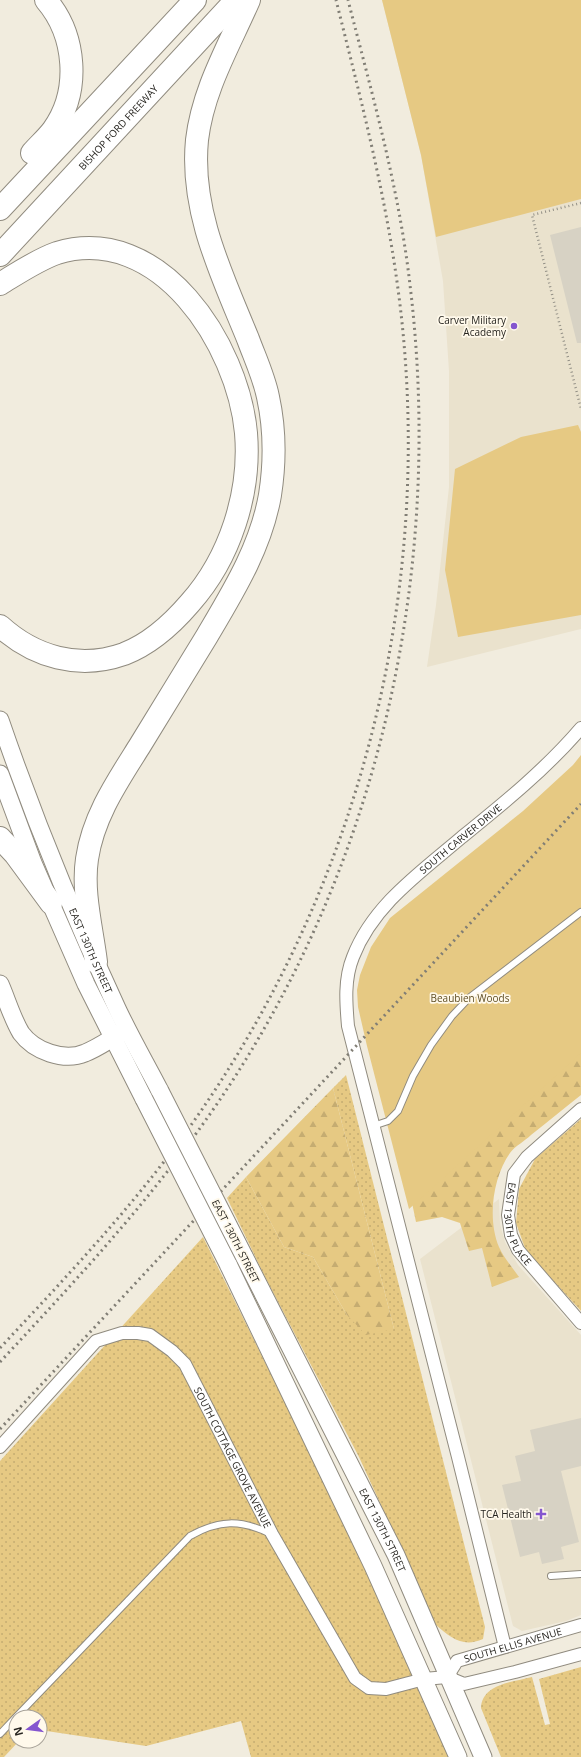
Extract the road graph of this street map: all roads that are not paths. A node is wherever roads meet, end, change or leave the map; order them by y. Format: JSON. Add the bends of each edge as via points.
{"nodes":[{"id":1,"x":46,"y":0,"type":"edge"},
{"id":2,"x":195,"y":0,"type":"edge"},
{"id":3,"x":236,"y":0,"type":"edge"},
{"id":4,"x":249,"y":0,"type":"edge"},
{"id":5,"x":0,"y":198,"type":"edge"},
{"id":6,"x":0,"y":209,"type":"edge"},
{"id":7,"x":0,"y":255,"type":"edge"},
{"id":8,"x":0,"y":284,"type":"edge"},
{"id":9,"x":0,"y":626,"type":"edge"},
{"id":10,"x":0,"y":720,"type":"edge"},
{"id":11,"x":581,"y":728,"type":"edge"},
{"id":12,"x":0,"y":774,"type":"edge"},
{"id":13,"x":0,"y":838,"type":"edge"},
{"id":14,"x":51,"y":903,"type":"junction"},
{"id":15,"x":581,"y":912,"type":"edge"},
{"id":16,"x":96,"y":962,"type":"junction"},
{"id":17,"x":0,"y":984,"type":"edge"},
{"id":18,"x":128,"y":1029,"type":"junction"},
{"id":19,"x":113,"y":1037,"type":"junction"},
{"id":20,"x":581,"y":1109,"type":"edge"},
{"id":21,"x":373,"y":1126,"type":"junction"},
{"id":22,"x":581,"y":1323,"type":"edge"},
{"id":23,"x":0,"y":1447,"type":"edge"},
{"id":24,"x":272,"y":1534,"type":"junction"},
{"id":25,"x":581,"y":1574,"type":"edge"},
{"id":26,"x":551,"y":1576,"type":"dead end"},
{"id":27,"x":581,"y":1624,"type":"edge"},
{"id":28,"x":505,"y":1647,"type":"junction"},
{"id":29,"x":581,"y":1654,"type":"edge"},
{"id":30,"x":447,"y":1677,"type":"junction"},
{"id":31,"x":424,"y":1679,"type":"junction"},
{"id":32,"x":24,"y":1709,"type":"edge"},
{"id":33,"x":8,"y":1726,"type":"edge"},
{"id":34,"x":0,"y":1734,"type":"edge"},
{"id":35,"x":458,"y":1757,"type":"edge"},
{"id":36,"x":483,"y":1757,"type":"edge"}],
"edges":[{"from":1,"to":5,"type":"highway","via":[[61,23],[67,40],[71,68],[69,92],[54,129],[10,178]]},
{"from":2,"to":6,"type":"highway"},
{"from":3,"to":7,"type":"highway","name":"BISHOP FORD FREEWAY"},
{"from":4,"to":16,"type":"highway","via":[[216,68],[207,93],[197,141],[196,163],[205,229],[261,372],[268,397],[274,447],[270,494],[261,532],[241,576],[101,812],[87,857],[85,877]]},
{"from":8,"to":9,"type":"highway","via":[[35,263],[74,250],[108,250],[146,263],[183,294],[201,316],[225,357],[236,383],[242,408],[247,460],[238,513],[218,563],[207,582],[178,617],[146,642],[116,656],[81,661],[46,655],[26,646]]},
{"from":10,"to":16,"type":"main road","name":"EAST 130TH STREET","via":[[30,803]]},
{"from":11,"to":21,"type":"street","name":"SOUTH CARVER DRIVE","via":[[542,770],[398,892],[376,916],[360,941],[352,959],[347,981],[346,1004],[348,1026]]},
{"from":12,"to":14,"type":"main road","name":"EAST 130TH STREET","via":[[33,863]]},
{"from":13,"to":14,"type":"highway"},
{"from":14,"to":19,"type":"main road","name":"EAST 130TH STREET","via":[[86,984]]},
{"from":15,"to":21,"type":"lane","via":[[469,998],[452,1016],[413,1076],[398,1111],[388,1121]]},
{"from":16,"to":18,"type":"main road","name":"EAST 130TH STREET"},
{"from":17,"to":19,"type":"main road","via":[[22,1034],[42,1050],[75,1056],[85,1054]]},
{"from":18,"to":19,"type":"main road"},
{"from":18,"to":30,"type":"main road","name":"EAST 130TH STREET","bridge":true,"via":[[396,1555]]},
{"from":19,"to":31,"type":"main road","name":"EAST 130TH STREET","bridge":true,"via":[[228,1264],[374,1566]]},
{"from":20,"to":22,"type":"street","name":"EAST 130TH PLACE","via":[[527,1157],[514,1174],[508,1215],[511,1235],[518,1250]]},
{"from":21,"to":28,"type":"street"},
{"from":23,"to":24,"type":"street","name":"SOUTH COTTAGE GROVE AVENUE","via":[[96,1341],[122,1333],[150,1335],[185,1364]]},
{"from":24,"to":31,"type":"street","name":"SOUTH COTTAGE GROVE AVENUE","via":[[355,1678],[369,1688],[386,1689]]},
{"from":24,"to":32,"type":"lane","via":[[242,1524],[221,1523],[207,1526],[190,1536]]},
{"from":25,"to":26,"type":"lane"},
{"from":27,"to":28,"type":"street","name":"SOUTH ELLIS AVENUE"},
{"from":28,"to":30,"type":"street","name":"SOUTH ELLIS AVENUE","via":[[457,1661]]},
{"from":29,"to":30,"type":"street","via":[[464,1684]]},
{"from":30,"to":31,"type":"street","name":"SOUTH COTTAGE GROVE AVENUE"},
{"from":30,"to":36,"type":"main road","name":"EAST 130TH STREET"},
{"from":31,"to":35,"type":"main road","name":"EAST 130TH STREET"},
{"from":33,"to":34,"type":"lane"}]}
